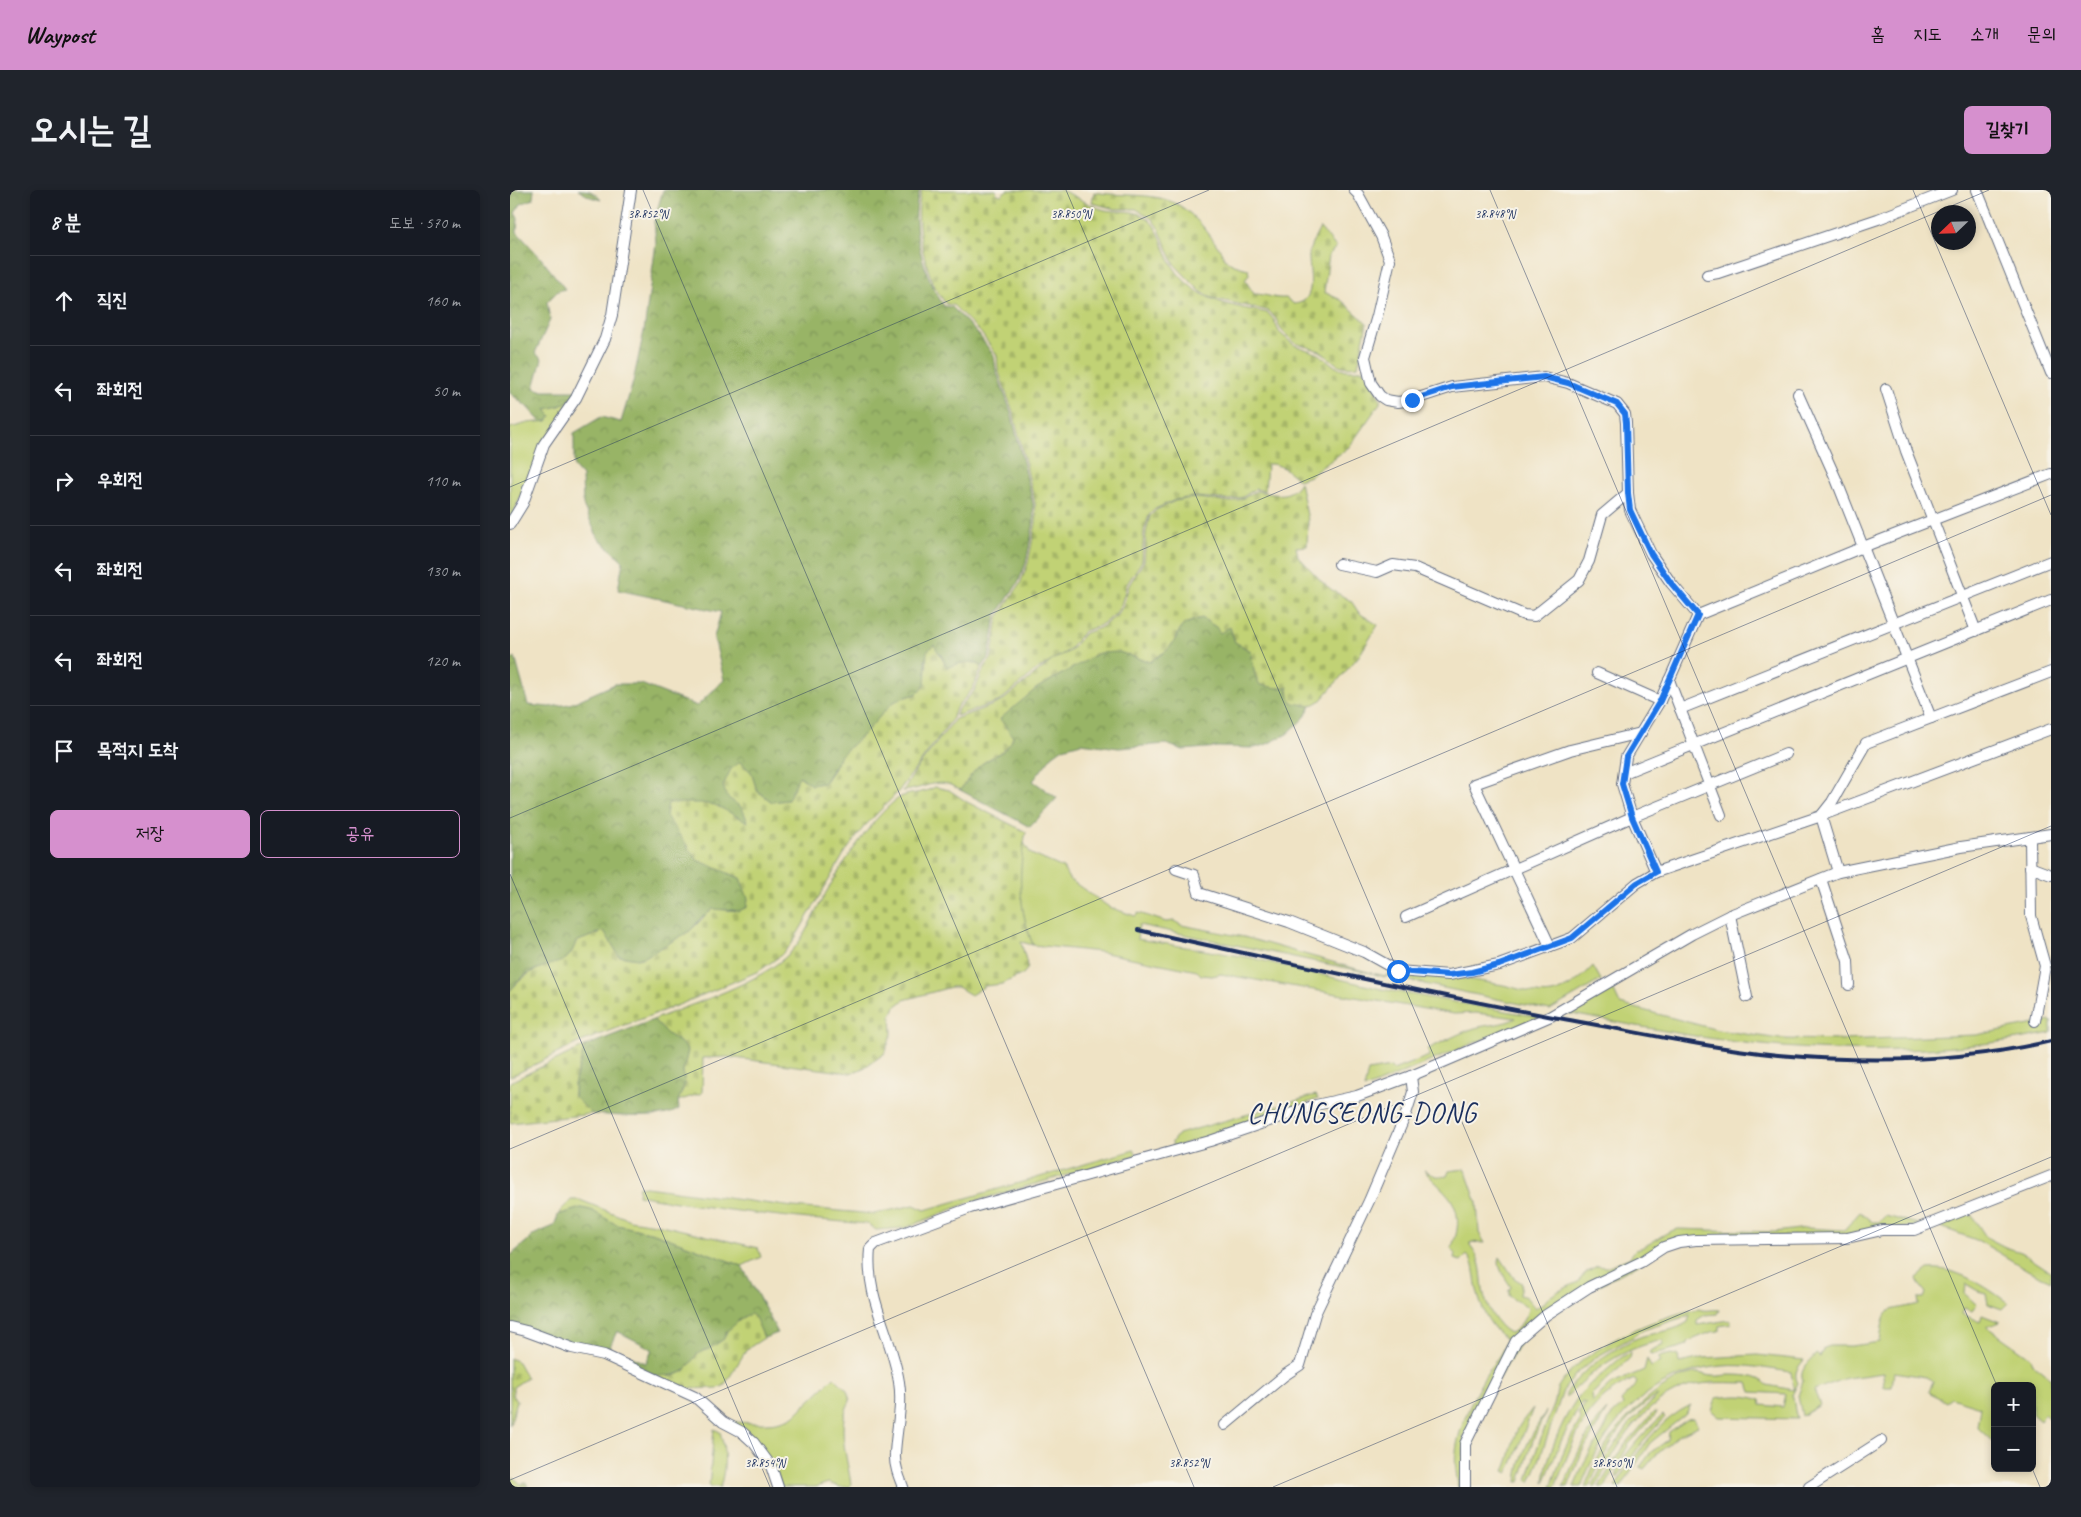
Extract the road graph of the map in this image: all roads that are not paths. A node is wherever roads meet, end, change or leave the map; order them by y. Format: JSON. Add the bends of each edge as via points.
{"nodes":[{"id":1,"x":631,"y":190,"type":"edge"},
{"id":2,"x":1354,"y":190,"type":"edge"},
{"id":3,"x":1952,"y":190,"type":"edge"},
{"id":4,"x":1978,"y":190,"type":"edge"},
{"id":5,"x":1707,"y":275,"type":"dead end"},
{"id":6,"x":2051,"y":373,"type":"edge"},
{"id":7,"x":1886,"y":389,"type":"dead end"},
{"id":8,"x":1798,"y":394,"type":"dead end"},
{"id":9,"x":2051,"y":474,"type":"edge"},
{"id":10,"x":1628,"y":493,"type":"junction"},
{"id":11,"x":1934,"y":519,"type":"junction"},
{"id":12,"x":510,"y":524,"type":"edge"},
{"id":13,"x":1863,"y":547,"type":"junction"},
{"id":14,"x":2051,"y":561,"type":"edge"},
{"id":15,"x":1339,"y":564,"type":"dead end"},
{"id":16,"x":1963,"y":597,"type":"junction"},
{"id":17,"x":2051,"y":600,"type":"edge"},
{"id":18,"x":1698,"y":615,"type":"junction"},
{"id":19,"x":1894,"y":625,"type":"junction"},
{"id":20,"x":1976,"y":631,"type":"junction"},
{"id":21,"x":1907,"y":658,"type":"junction"},
{"id":22,"x":2051,"y":672,"type":"edge"},
{"id":23,"x":1597,"y":673,"type":"dead end"},
{"id":24,"x":1669,"y":680,"type":"junction"},
{"id":25,"x":1660,"y":701,"type":"junction"},
{"id":26,"x":1680,"y":709,"type":"junction"},
{"id":27,"x":1931,"y":718,"type":"junction"},
{"id":28,"x":2051,"y":729,"type":"edge"},
{"id":29,"x":1641,"y":733,"type":"junction"},
{"id":30,"x":1693,"y":744,"type":"junction"},
{"id":31,"x":1786,"y":754,"type":"dead end"},
{"id":32,"x":1624,"y":773,"type":"junction"},
{"id":33,"x":1710,"y":786,"type":"junction"},
{"id":34,"x":1721,"y":815,"type":"dead end"},
{"id":35,"x":1820,"y":816,"type":"junction"},
{"id":36,"x":1632,"y":817,"type":"junction"},
{"id":37,"x":2051,"y":834,"type":"edge"},
{"id":38,"x":2030,"y":837,"type":"junction"},
{"id":39,"x":2030,"y":867,"type":"junction"},
{"id":40,"x":1176,"y":869,"type":"dead end"},
{"id":41,"x":1515,"y":869,"type":"junction"},
{"id":42,"x":1656,"y":872,"type":"junction"},
{"id":43,"x":1838,"y":872,"type":"junction"},
{"id":44,"x":2051,"y":875,"type":"edge"},
{"id":45,"x":1821,"y":879,"type":"junction"},
{"id":46,"x":1730,"y":915,"type":"junction"},
{"id":47,"x":1406,"y":917,"type":"dead end"},
{"id":48,"x":1550,"y":946,"type":"junction"},
{"id":49,"x":1849,"y":985,"type":"dead end"},
{"id":50,"x":1747,"y":997,"type":"dead end"},
{"id":51,"x":2035,"y":1021,"type":"dead end"},
{"id":52,"x":1410,"y":1076,"type":"junction"},
{"id":53,"x":2051,"y":1176,"type":"edge"},
{"id":54,"x":510,"y":1327,"type":"edge"},
{"id":55,"x":1225,"y":1425,"type":"dead end"},
{"id":56,"x":1881,"y":1441,"type":"dead end"},
{"id":57,"x":778,"y":1487,"type":"edge"},
{"id":58,"x":903,"y":1487,"type":"edge"},
{"id":59,"x":1465,"y":1487,"type":"edge"},
{"id":60,"x":1809,"y":1487,"type":"edge"}],
"edges":[{"from":1,"to":12,"type":"street","via":[[612,316],[605,339],[576,398],[544,444],[523,504]]},
{"from":2,"to":10,"type":"street","via":[[1381,236],[1390,260],[1365,357],[1371,383],[1380,396],[1398,402],[1452,387],[1544,377],[1594,393],[1617,404],[1625,414]]},
{"from":3,"to":5,"type":"street","via":[[1826,237]]},
{"from":4,"to":6,"type":"street"},
{"from":7,"to":11,"type":"street","via":[[1906,451]]},
{"from":8,"to":13,"type":"street"},
{"from":9,"to":11,"type":"street"},
{"from":10,"to":15,"type":"street","via":[[1602,515],[1589,561],[1579,580],[1534,616],[1524,615],[1415,568],[1394,564],[1377,572]]},
{"from":10,"to":18,"type":"street","via":[[1630,510],[1651,554]]},
{"from":11,"to":13,"type":"street"},
{"from":11,"to":16,"type":"street"},
{"from":13,"to":18,"type":"street"},
{"from":13,"to":19,"type":"street"},
{"from":14,"to":16,"type":"street"},
{"from":16,"to":19,"type":"street"},
{"from":16,"to":20,"type":"street"},
{"from":17,"to":20,"type":"street"},
{"from":18,"to":24,"type":"street"},
{"from":19,"to":21,"type":"street"},
{"from":19,"to":26,"type":"street"},
{"from":20,"to":21,"type":"street"},
{"from":21,"to":27,"type":"street"},
{"from":21,"to":30,"type":"street"},
{"from":22,"to":27,"type":"street"},
{"from":23,"to":25,"type":"street"},
{"from":24,"to":25,"type":"street"},
{"from":24,"to":26,"type":"street"},
{"from":25,"to":29,"type":"street"},
{"from":26,"to":30,"type":"street"},
{"from":27,"to":35,"type":"street","via":[[1866,743],[1832,802]]},
{"from":28,"to":35,"type":"street"},
{"from":29,"to":32,"type":"street","via":[[1626,757]]},
{"from":29,"to":41,"type":"street","via":[[1570,750],[1474,784]]},
{"from":30,"to":32,"type":"street"},
{"from":30,"to":33,"type":"street"},
{"from":31,"to":33,"type":"street"},
{"from":32,"to":36,"type":"street","via":[[1622,784]]},
{"from":33,"to":34,"type":"street"},
{"from":33,"to":36,"type":"street"},
{"from":35,"to":42,"type":"street"},
{"from":35,"to":43,"type":"street"},
{"from":36,"to":41,"type":"street"},
{"from":36,"to":42,"type":"street"},
{"from":37,"to":38,"type":"street"},
{"from":38,"to":39,"type":"street"},
{"from":38,"to":43,"type":"street","via":[[1961,847]]},
{"from":39,"to":44,"type":"street"},
{"from":39,"to":51,"type":"street","via":[[2031,916],[2045,966]]},
{"from":40,"to":48,"type":"street","via":[[1194,875],[1199,893],[1289,922],[1364,952],[1398,971],[1449,975],[1472,972]]},
{"from":41,"to":47,"type":"street"},
{"from":41,"to":48,"type":"street"},
{"from":42,"to":48,"type":"street","via":[[1637,883],[1572,938]]},
{"from":43,"to":45,"type":"street"},
{"from":45,"to":46,"type":"street"},
{"from":45,"to":49,"type":"street","via":[[1848,961]]},
{"from":46,"to":50,"type":"street"},
{"from":46,"to":52,"type":"street","via":[[1551,1016]]},
{"from":52,"to":55,"type":"street","via":[[1413,1092],[1406,1114],[1315,1314],[1300,1365]]},
{"from":52,"to":58,"type":"street","via":[[1357,1096],[1316,1104],[1210,1141],[970,1208],[876,1243],[870,1249],[868,1261],[879,1318],[900,1382],[901,1405],[894,1455]]},
{"from":53,"to":59,"type":"street","via":[[1914,1230],[1882,1230],[1846,1238],[1696,1240],[1664,1247],[1546,1314],[1516,1340],[1464,1444]]},
{"from":54,"to":57,"type":"street","via":[[604,1355],[695,1396],[723,1422],[754,1443],[771,1466]]},
{"from":56,"to":60,"type":"street"}]}
